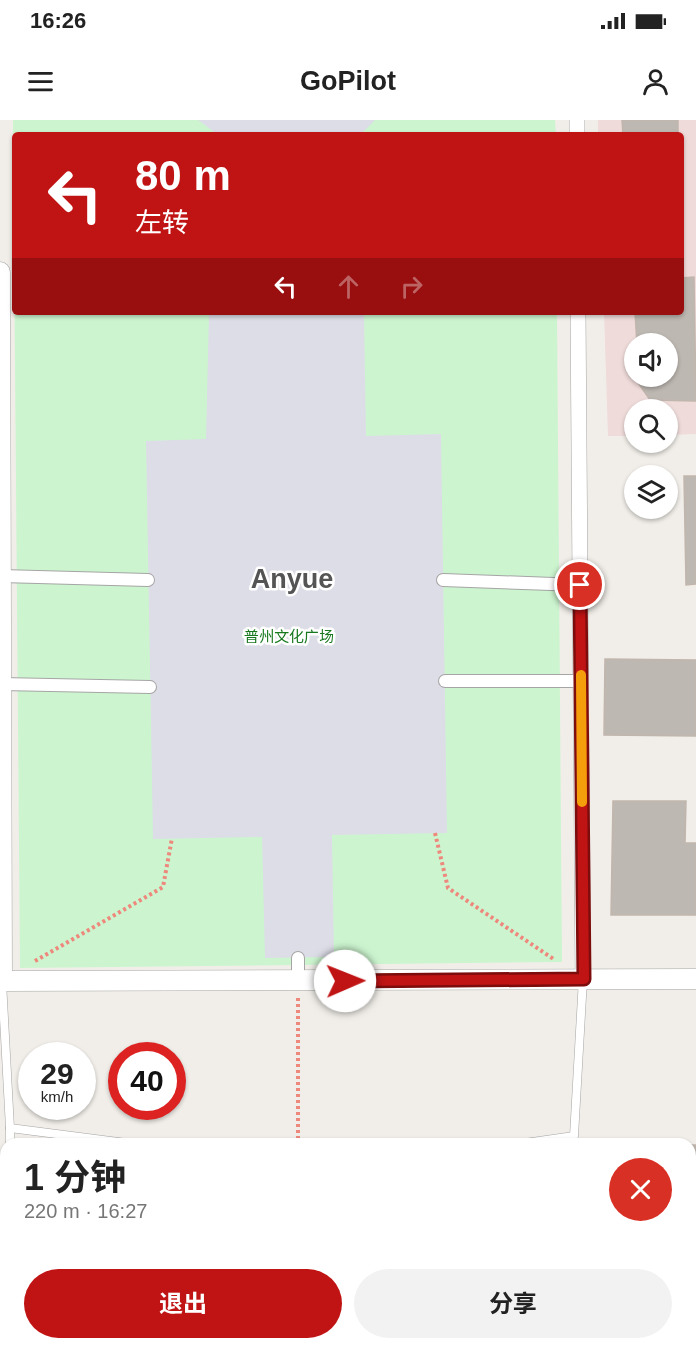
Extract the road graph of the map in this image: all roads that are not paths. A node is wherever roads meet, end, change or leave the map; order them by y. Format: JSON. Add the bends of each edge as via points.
{"nodes":[{"id":1,"x":0,"y":272,"type":"edge"},
{"id":2,"x":578,"y":315,"type":"edge"},
{"id":3,"x":1,"y":576,"type":"edge"},
{"id":4,"x":148,"y":580,"type":"dead end"},
{"id":5,"x":443,"y":580,"type":"dead end"},
{"id":6,"x":580,"y":585,"type":"junction"},
{"id":7,"x":445,"y":681,"type":"dead end"},
{"id":8,"x":581,"y":681,"type":"junction"},
{"id":9,"x":1,"y":684,"type":"edge"},
{"id":10,"x":150,"y":687,"type":"dead end"},
{"id":11,"x":298,"y":958,"type":"dead end"},
{"id":12,"x":584,"y":979,"type":"junction"},
{"id":13,"x":696,"y":979,"type":"edge"},
{"id":14,"x":2,"y":981,"type":"junction"},
{"id":15,"x":298,"y":982,"type":"junction"},
{"id":16,"x":10,"y":1128,"type":"junction"},
{"id":17,"x":10,"y":1138,"type":"edge"},
{"id":18,"x":88,"y":1138,"type":"edge"},
{"id":19,"x":574,"y":1138,"type":"edge"}],
"edges":[{"from":1,"to":3,"type":"street"},
{"from":2,"to":6,"type":"street"},
{"from":3,"to":4,"type":"street"},
{"from":3,"to":9,"type":"street"},
{"from":5,"to":6,"type":"street"},
{"from":6,"to":8,"type":"street"},
{"from":7,"to":8,"type":"street"},
{"from":8,"to":12,"type":"street"},
{"from":9,"to":10,"type":"street"},
{"from":9,"to":14,"type":"street"},
{"from":11,"to":15,"type":"street"},
{"from":12,"to":13,"type":"street"},
{"from":12,"to":15,"type":"street"},
{"from":12,"to":19,"type":"lane"},
{"from":14,"to":15,"type":"street"},
{"from":14,"to":16,"type":"lane"},
{"from":16,"to":17,"type":"lane"},
{"from":16,"to":18,"type":"lane"}]}
